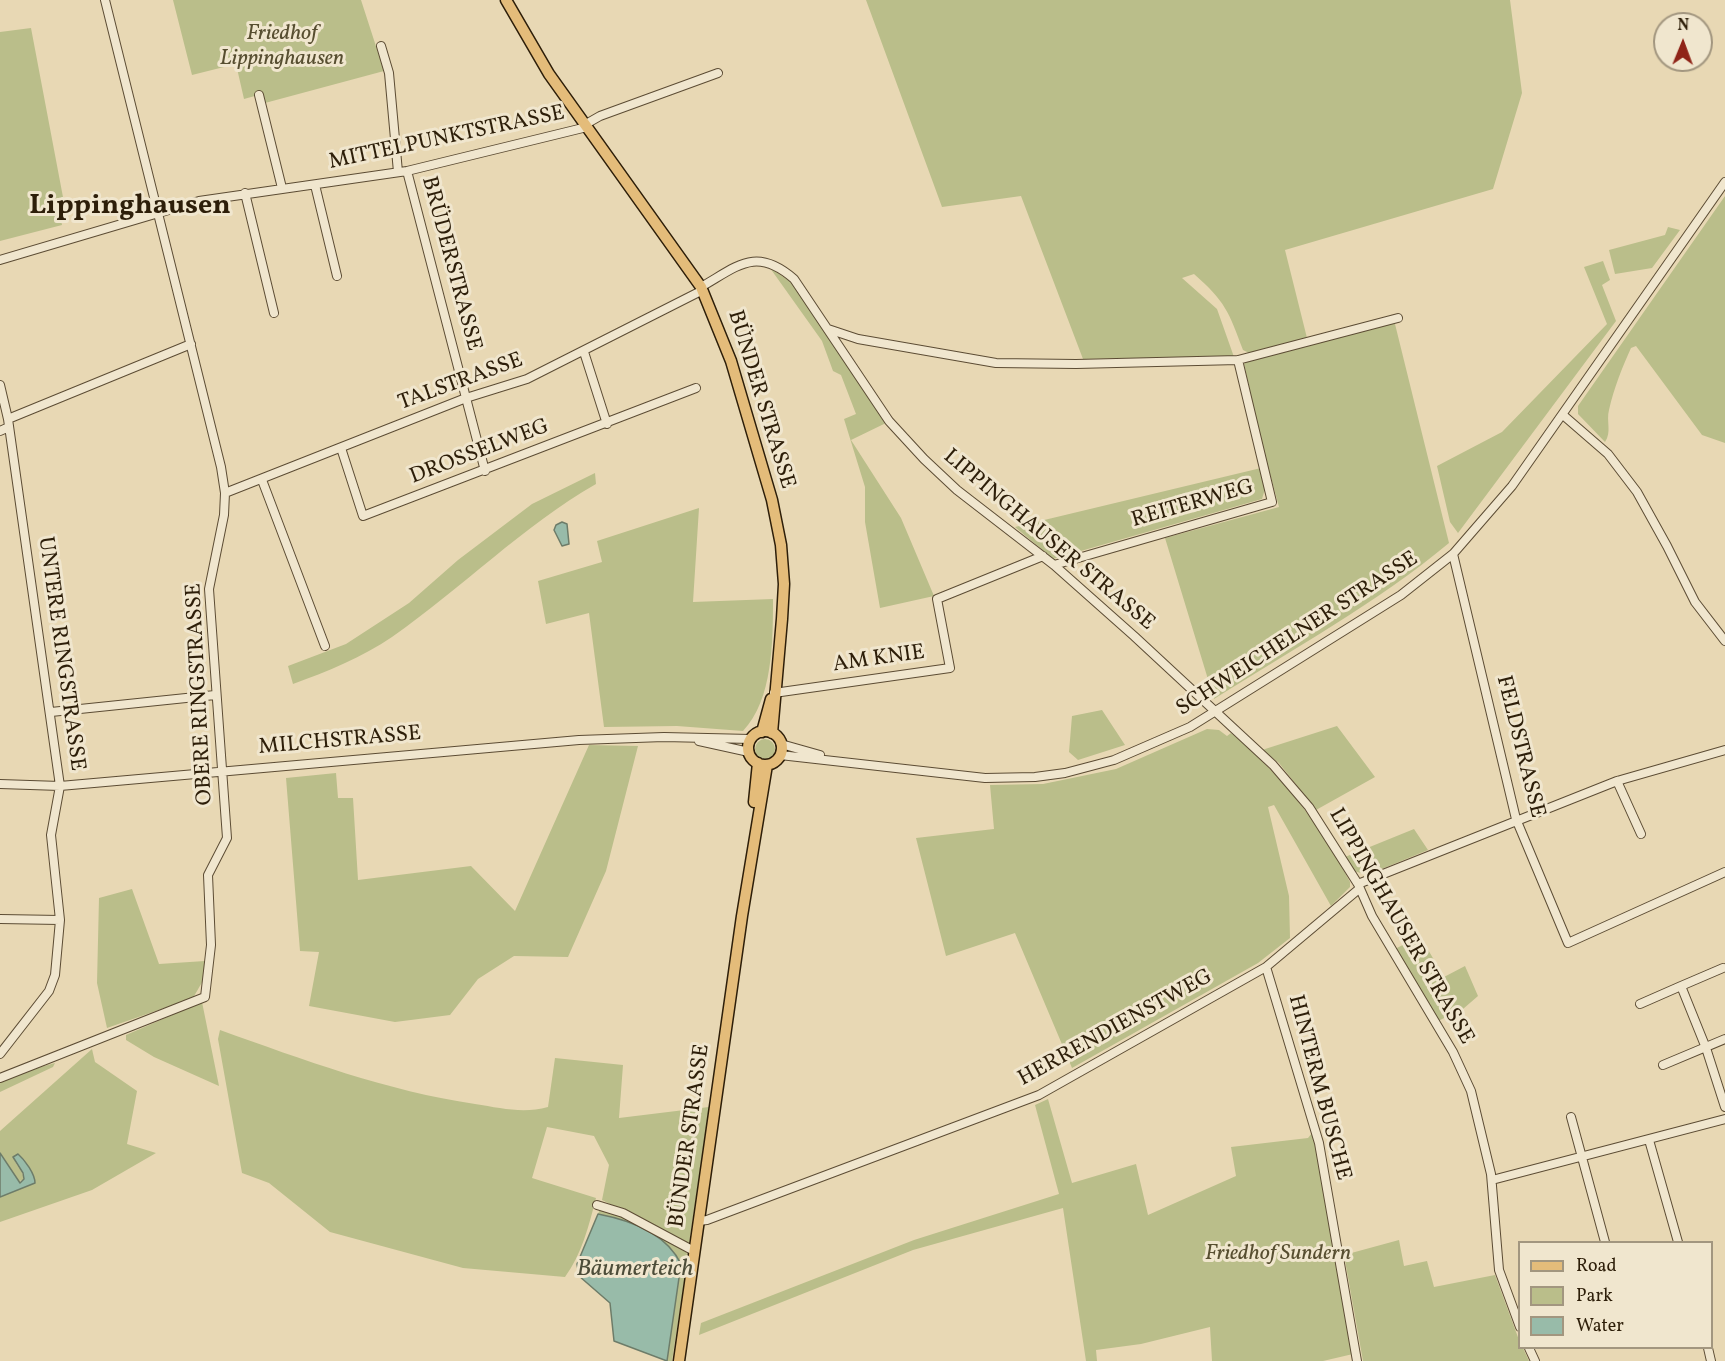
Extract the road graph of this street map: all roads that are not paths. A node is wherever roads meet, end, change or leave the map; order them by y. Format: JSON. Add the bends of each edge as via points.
{"nodes":[{"id":1,"x":105,"y":0,"type":"edge"},
{"id":2,"x":506,"y":0,"type":"edge"},
{"id":3,"x":381,"y":46,"type":"dead end"},
{"id":4,"x":718,"y":73,"type":"dead end"},
{"id":5,"x":259,"y":95,"type":"dead end"},
{"id":6,"x":586,"y":126,"type":"junction"},
{"id":7,"x":402,"y":171,"type":"junction"},
{"id":8,"x":1725,"y":182,"type":"edge"},
{"id":9,"x":315,"y":185,"type":"junction"},
{"id":10,"x":282,"y":188,"type":"junction"},
{"id":11,"x":245,"y":193,"type":"junction"},
{"id":12,"x":157,"y":213,"type":"junction"},
{"id":13,"x":0,"y":260,"type":"edge"},
{"id":14,"x":336,"y":276,"type":"dead end"},
{"id":15,"x":702,"y":289,"type":"junction"},
{"id":16,"x":274,"y":313,"type":"dead end"},
{"id":17,"x":1398,"y":318,"type":"dead end"},
{"id":18,"x":828,"y":328,"type":"junction"},
{"id":19,"x":858,"y":339,"type":"junction"},
{"id":20,"x":191,"y":344,"type":"junction"},
{"id":21,"x":584,"y":352,"type":"junction"},
{"id":22,"x":843,"y":352,"type":"junction"},
{"id":23,"x":1238,"y":360,"type":"junction"},
{"id":24,"x":0,"y":385,"type":"edge"},
{"id":25,"x":696,"y":388,"type":"dead end"},
{"id":26,"x":466,"y":398,"type":"junction"},
{"id":27,"x":1563,"y":415,"type":"junction"},
{"id":28,"x":9,"y":423,"type":"junction"},
{"id":29,"x":607,"y":424,"type":"junction"},
{"id":30,"x":0,"y":431,"type":"edge"},
{"id":31,"x":341,"y":448,"type":"junction"},
{"id":32,"x":485,"y":471,"type":"junction"},
{"id":33,"x":262,"y":480,"type":"junction"},
{"id":34,"x":225,"y":493,"type":"junction"},
{"id":35,"x":1453,"y":554,"type":"junction"},
{"id":36,"x":1043,"y":556,"type":"junction"},
{"id":37,"x":1054,"y":565,"type":"junction"},
{"id":38,"x":1725,"y":641,"type":"edge"},
{"id":39,"x":325,"y":646,"type":"dead end"},
{"id":40,"x":774,"y":693,"type":"junction"},
{"id":41,"x":215,"y":695,"type":"junction"},
{"id":42,"x":51,"y":712,"type":"junction"},
{"id":43,"x":1214,"y":712,"type":"junction"},
{"id":44,"x":767,"y":733,"type":"junction"},
{"id":45,"x":684,"y":738,"type":"junction"},
{"id":46,"x":751,"y":739,"type":"junction"},
{"id":47,"x":781,"y":749,"type":"junction"},
{"id":48,"x":1725,"y":750,"type":"edge"},
{"id":49,"x":749,"y":752,"type":"junction"},
{"id":50,"x":762,"y":764,"type":"junction"},
{"id":51,"x":221,"y":772,"type":"junction"},
{"id":52,"x":1617,"y":781,"type":"junction"},
{"id":53,"x":0,"y":784,"type":"edge"},
{"id":54,"x":60,"y":786,"type":"junction"},
{"id":55,"x":1516,"y":819,"type":"junction"},
{"id":56,"x":1641,"y":834,"type":"dead end"},
{"id":57,"x":1725,"y":872,"type":"edge"},
{"id":58,"x":1359,"y":887,"type":"junction"},
{"id":59,"x":0,"y":919,"type":"edge"},
{"id":60,"x":60,"y":920,"type":"junction"},
{"id":61,"x":1266,"y":967,"type":"junction"},
{"id":62,"x":1723,"y":968,"type":"dead end"},
{"id":63,"x":1681,"y":986,"type":"junction"},
{"id":64,"x":1640,"y":1004,"type":"dead end"},
{"id":65,"x":1725,"y":1039,"type":"edge"},
{"id":66,"x":1706,"y":1048,"type":"junction"},
{"id":67,"x":0,"y":1054,"type":"edge"},
{"id":68,"x":1663,"y":1065,"type":"dead end"},
{"id":69,"x":0,"y":1078,"type":"edge"},
{"id":70,"x":1725,"y":1107,"type":"edge"},
{"id":71,"x":1571,"y":1117,"type":"dead end"},
{"id":72,"x":1725,"y":1119,"type":"edge"},
{"id":73,"x":1649,"y":1140,"type":"junction"},
{"id":74,"x":1583,"y":1157,"type":"junction"},
{"id":75,"x":1492,"y":1180,"type":"junction"},
{"id":76,"x":597,"y":1205,"type":"dead end"},
{"id":77,"x":699,"y":1221,"type":"junction"},
{"id":78,"x":1605,"y":1241,"type":"edge"},
{"id":79,"x":1678,"y":1241,"type":"edge"},
{"id":80,"x":694,"y":1251,"type":"junction"},
{"id":81,"x":1518,"y":1322,"type":"edge"},
{"id":82,"x":679,"y":1361,"type":"edge"},
{"id":83,"x":1357,"y":1361,"type":"edge"}],
"edges":[{"from":1,"to":12,"type":"street","name":"OBERE RINGSTRASSE"},
{"from":2,"to":6,"type":"main road","name":"BÜNDER STRASSE","via":[[549,74]]},
{"from":3,"to":7,"type":"street","name":"BRÜDERSTRASSE","via":[[389,73]]},
{"from":4,"to":6,"type":"street","name":"MITTELPUNKTSTRASSE","via":[[600,116]]},
{"from":5,"to":10,"type":"street"},
{"from":6,"to":7,"type":"street","name":"MITTELPUNKTSTRASSE"},
{"from":6,"to":15,"type":"main road","name":"BÜNDER STRASSE"},
{"from":7,"to":9,"type":"street","name":"MITTELPUNKTSTRASSE"},
{"from":7,"to":26,"type":"street","name":"BRÜDERSTRASSE"},
{"from":8,"to":27,"type":"street","name":"SCHWEICHELNER STRASSE"},
{"from":9,"to":10,"type":"street","name":"MITTELPUNKTSTRASSE"},
{"from":9,"to":14,"type":"street","name":"MITTELPUNKTSTRASSE"},
{"from":10,"to":11,"type":"street","name":"MITTELPUNKTSTRASSE"},
{"from":11,"to":12,"type":"street","name":"MITTELPUNKTSTRASSE"},
{"from":11,"to":16,"type":"street"},
{"from":12,"to":13,"type":"street","name":"MITTELPUNKTSTRASSE"},
{"from":12,"to":20,"type":"street","name":"OBERE RINGSTRASSE"},
{"from":15,"to":18,"type":"street","name":"LIPPINGHAUSER STRASSE","via":[[744,262],[763,261],[794,279]]},
{"from":15,"to":21,"type":"street","name":"TALSTRASSE"},
{"from":15,"to":40,"type":"main road","name":"BÜNDER STRASSE","via":[[734,370],[781,545],[784,584]]},
{"from":17,"to":23,"type":"street"},
{"from":18,"to":19,"type":"street"},
{"from":18,"to":22,"type":"street","name":"LIPPINGHAUSER STRASSE"},
{"from":19,"to":22,"type":"street"},
{"from":19,"to":23,"type":"street","via":[[996,363]]},
{"from":20,"to":28,"type":"street"},
{"from":20,"to":34,"type":"street","name":"OBERE RINGSTRASSE"},
{"from":21,"to":26,"type":"street","name":"TALSTRASSE","via":[[527,379]]},
{"from":21,"to":29,"type":"street"},
{"from":22,"to":36,"type":"street","name":"LIPPINGHAUSER STRASSE","via":[[889,421],[924,459],[957,490]]},
{"from":23,"to":37,"type":"street","name":"REITERWEG","via":[[1272,502]]},
{"from":24,"to":28,"type":"street","name":"UNTERE RINGSTRASSE"},
{"from":25,"to":29,"type":"street","name":"DROSSELWEG"},
{"from":26,"to":31,"type":"street","name":"TALSTRASSE"},
{"from":26,"to":32,"type":"street","name":"BRÜDERSTRASSE"},
{"from":27,"to":35,"type":"street","name":"SCHWEICHELNER STRASSE","via":[[1505,494]]},
{"from":27,"to":38,"type":"street","via":[[1608,454],[1637,492],[1695,602]]},
{"from":28,"to":30,"type":"street"},
{"from":28,"to":42,"type":"street","name":"UNTERE RINGSTRASSE"},
{"from":29,"to":32,"type":"street","name":"DROSSELWEG"},
{"from":31,"to":32,"type":"street","name":"DROSSELWEG","via":[[363,516]]},
{"from":31,"to":33,"type":"street","name":"TALSTRASSE"},
{"from":33,"to":34,"type":"street","name":"TALSTRASSE"},
{"from":33,"to":39,"type":"street"},
{"from":34,"to":41,"type":"street","name":"OBERE RINGSTRASSE","via":[[209,589]]},
{"from":35,"to":43,"type":"street","name":"SCHWEICHELNER STRASSE","via":[[1401,595]]},
{"from":35,"to":55,"type":"street","name":"FELDSTRASSE"},
{"from":36,"to":37,"type":"street","name":"LIPPINGHAUSER STRASSE"},
{"from":36,"to":40,"type":"street","name":"AM KNIE","via":[[937,599],[950,668]]},
{"from":37,"to":43,"type":"street","name":"LIPPINGHAUSER STRASSE"},
{"from":40,"to":44,"type":"main road","name":"BÜNDER STRASSE"},
{"from":41,"to":42,"type":"street"},
{"from":41,"to":51,"type":"street","name":"OBERE RINGSTRASSE"},
{"from":42,"to":54,"type":"street","name":"UNTERE RINGSTRASSE"},
{"from":43,"to":47,"type":"street","name":"SCHWEICHELNER STRASSE","via":[[1163,741],[1114,760],[1035,777],[985,778],[850,762]]},
{"from":43,"to":58,"type":"street","name":"LIPPINGHAUSER STRASSE","via":[[1292,785]]},
{"from":44,"to":46,"type":"main road"},
{"from":44,"to":47,"type":"main road"},
{"from":45,"to":46,"type":"street","name":"MILCHSTRASSE"},
{"from":45,"to":49,"type":"street","name":"MILCHSTRASSE"},
{"from":45,"to":51,"type":"street","name":"MILCHSTRASSE","via":[[568,740]]},
{"from":46,"to":49,"type":"main road"},
{"from":47,"to":50,"type":"main road","via":[[775,762]]},
{"from":48,"to":52,"type":"street","name":"HERRENDIENSTWEG"},
{"from":49,"to":50,"type":"main road"},
{"from":50,"to":77,"type":"main road","name":"BÜNDER STRASSE"},
{"from":51,"to":54,"type":"street","name":"MILCHSTRASSE"},
{"from":51,"to":69,"type":"street","name":"OBERE RINGSTRASSE","via":[[227,838],[208,875],[211,945],[205,997]]},
{"from":52,"to":55,"type":"street","name":"HERRENDIENSTWEG"},
{"from":52,"to":56,"type":"street"},
{"from":53,"to":54,"type":"street","name":"MILCHSTRASSE"},
{"from":54,"to":60,"type":"street","name":"UNTERE RINGSTRASSE","via":[[51,836]]},
{"from":55,"to":57,"type":"street","name":"FELDSTRASSE","via":[[1568,943]]},
{"from":55,"to":58,"type":"street","name":"HERRENDIENSTWEG"},
{"from":58,"to":61,"type":"street","name":"HERRENDIENSTWEG"},
{"from":58,"to":75,"type":"street","name":"LIPPINGHAUSER STRASSE","via":[[1371,916],[1465,1078],[1478,1115]]},
{"from":59,"to":60,"type":"street"},
{"from":60,"to":67,"type":"street","name":"UNTERE RINGSTRASSE","via":[[55,975],[49,991]]},
{"from":61,"to":77,"type":"street","name":"HERRENDIENSTWEG","via":[[1039,1095]]},
{"from":61,"to":83,"type":"street","name":"HINTERM BUSCHE","via":[[1319,1143]]},
{"from":62,"to":63,"type":"street"},
{"from":63,"to":64,"type":"street"},
{"from":63,"to":66,"type":"street"},
{"from":65,"to":66,"type":"street"},
{"from":66,"to":68,"type":"street"},
{"from":66,"to":70,"type":"street"},
{"from":71,"to":74,"type":"street"},
{"from":72,"to":73,"type":"street"},
{"from":73,"to":74,"type":"street"},
{"from":73,"to":79,"type":"street"},
{"from":74,"to":75,"type":"street"},
{"from":74,"to":78,"type":"street"},
{"from":75,"to":81,"type":"street","name":"LIPPINGHAUSER STRASSE","via":[[1499,1270]]},
{"from":76,"to":80,"type":"street","via":[[623,1213]]},
{"from":77,"to":80,"type":"main road","name":"BÜNDER STRASSE"},
{"from":80,"to":82,"type":"main road","name":"BÜNDER STRASSE"}]}
